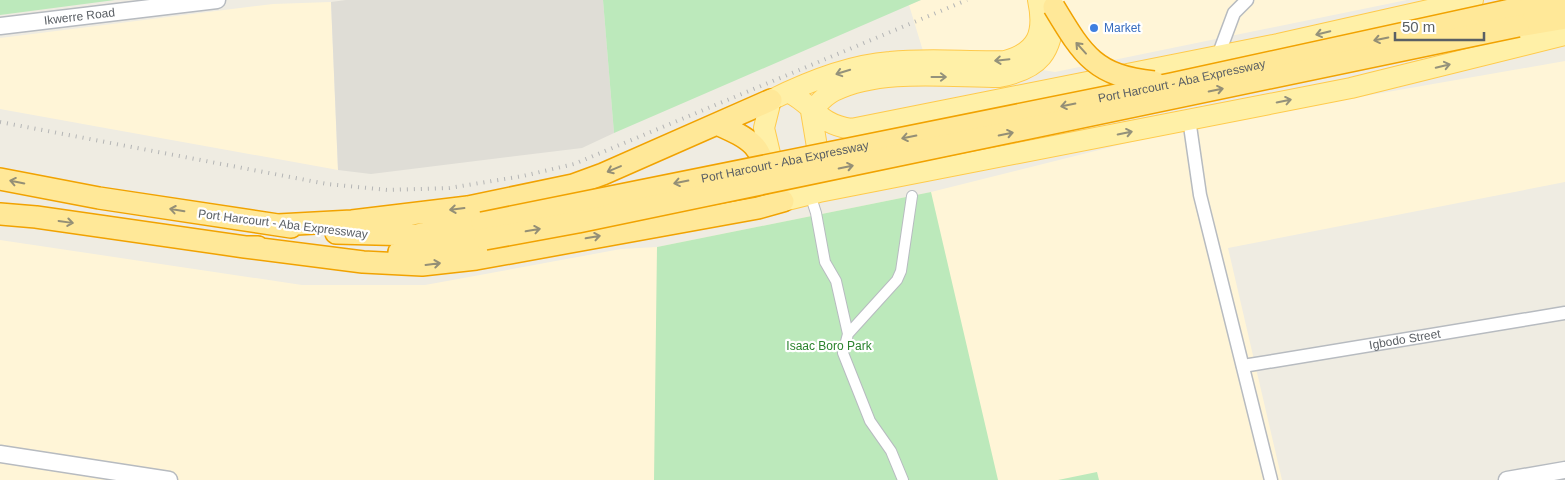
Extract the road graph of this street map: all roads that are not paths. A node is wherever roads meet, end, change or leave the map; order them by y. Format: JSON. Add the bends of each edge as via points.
{"nodes":[{"id":1,"x":217,"y":0,"type":"edge"},
{"id":2,"x":1247,"y":0,"type":"edge"},
{"id":3,"x":1473,"y":0,"type":"edge"},
{"id":4,"x":1565,"y":0,"type":"edge"},
{"id":5,"x":1048,"y":2,"type":"edge"},
{"id":6,"x":1516,"y":18,"type":"junction"},
{"id":7,"x":1565,"y":18,"type":"edge"},
{"id":8,"x":0,"y":26,"type":"edge"},
{"id":9,"x":1565,"y":35,"type":"edge"},
{"id":10,"x":1218,"y":56,"type":"junction"},
{"id":11,"x":1180,"y":64,"type":"junction"},
{"id":12,"x":890,"y":70,"type":"junction"},
{"id":13,"x":1171,"y":84,"type":"junction"},
{"id":14,"x":779,"y":96,"type":"junction"},
{"id":15,"x":811,"y":111,"type":"junction"},
{"id":16,"x":1189,"y":119,"type":"junction"},
{"id":17,"x":717,"y":124,"type":"junction"},
{"id":18,"x":0,"y":179,"type":"edge"},
{"id":19,"x":814,"y":193,"type":"junction"},
{"id":20,"x":912,"y":196,"type":"dead end"},
{"id":21,"x":783,"y":201,"type":"junction"},
{"id":22,"x":758,"y":208,"type":"junction"},
{"id":23,"x":0,"y":214,"type":"edge"},
{"id":24,"x":278,"y":225,"type":"junction"},
{"id":25,"x":483,"y":231,"type":"junction"},
{"id":26,"x":245,"y":247,"type":"junction"},
{"id":27,"x":1565,"y":313,"type":"edge"},
{"id":28,"x":848,"y":334,"type":"junction"},
{"id":29,"x":1243,"y":366,"type":"junction"},
{"id":30,"x":0,"y":454,"type":"edge"},
{"id":31,"x":1565,"y":470,"type":"edge"},
{"id":32,"x":169,"y":480,"type":"edge"},
{"id":33,"x":903,"y":480,"type":"edge"},
{"id":34,"x":1271,"y":480,"type":"edge"},
{"id":35,"x":1507,"y":480,"type":"edge"}],
"edges":[{"from":1,"to":8,"type":"street","name":"Ikwerre Road"},
{"from":2,"to":10,"type":"street","via":[[1234,13]]},
{"from":3,"to":10,"type":"main road","one_way":true},
{"from":4,"to":6,"type":"highway","name":"Port Harcourt - Aba Expressway"},
{"from":5,"to":12,"type":"main road","via":[[1053,34],[1050,46],[1035,61],[1013,74]]},
{"from":13,"to":5,"type":"highway","one_way":true,"bridge":true,"via":[[1106,72],[1073,40]]},
{"from":6,"to":7,"type":"highway","name":"Port Harcourt - Aba Expressway"},
{"from":6,"to":13,"type":"highway","name":"Port Harcourt - Aba Expressway","one_way":true,"bridge":true},
{"from":25,"to":6,"type":"highway","name":"Port Harcourt - Aba Expressway","one_way":true,"bridge":true,"via":[[773,182]]},
{"from":16,"to":9,"type":"main road","one_way":true,"via":[[1351,88]]},
{"from":10,"to":11,"type":"main road"},
{"from":11,"to":15,"type":"main road","via":[[851,129],[831,124]]},
{"from":11,"to":16,"type":"main road"},
{"from":12,"to":14,"type":"main road","one_way":true,"via":[[838,73]]},
{"from":12,"to":15,"type":"main road","via":[[834,91]]},
{"from":13,"to":25,"type":"highway","name":"Port Harcourt - Aba Expressway","one_way":true,"bridge":true},
{"from":14,"to":15,"type":"main road","via":[[804,100]]},
{"from":14,"to":17,"type":"highway"},
{"from":14,"to":21,"type":"main road","via":[[764,128]]},
{"from":15,"to":19,"type":"main road","via":[[822,186]]},
{"from":19,"to":16,"type":"main road","one_way":true},
{"from":16,"to":29,"type":"street","via":[[1200,195]]},
{"from":17,"to":22,"type":"highway","via":[[747,139],[763,159],[763,197]]},
{"from":17,"to":24,"type":"highway","one_way":true,"via":[[573,185],[459,209],[352,221]]},
{"from":24,"to":18,"type":"highway","name":"Port Harcourt - Aba Expressway","one_way":true,"via":[[99,198]]},
{"from":19,"to":21,"type":"main road"},
{"from":19,"to":28,"type":"street","via":[[824,262],[836,281]]},
{"from":20,"to":28,"type":"street","via":[[897,280]]},
{"from":21,"to":22,"type":"highway"},
{"from":26,"to":22,"type":"highway","one_way":true,"via":[[363,262],[422,265],[476,259]]},
{"from":23,"to":26,"type":"highway","name":"Port Harcourt - Aba Expressway","one_way":true},
{"from":24,"to":25,"type":"highway","name":"Port Harcourt - Aba Expressway","via":[[352,234],[416,236]]},
{"from":25,"to":26,"type":"highway","name":"Port Harcourt - Aba Expressway","via":[[414,252]]},
{"from":27,"to":29,"type":"street","name":"Igbodo Street"},
{"from":28,"to":33,"type":"street","via":[[843,353],[853,381],[870,421],[891,451]]},
{"from":29,"to":34,"type":"street"},
{"from":30,"to":32,"type":"street"},
{"from":31,"to":35,"type":"street"}]}
